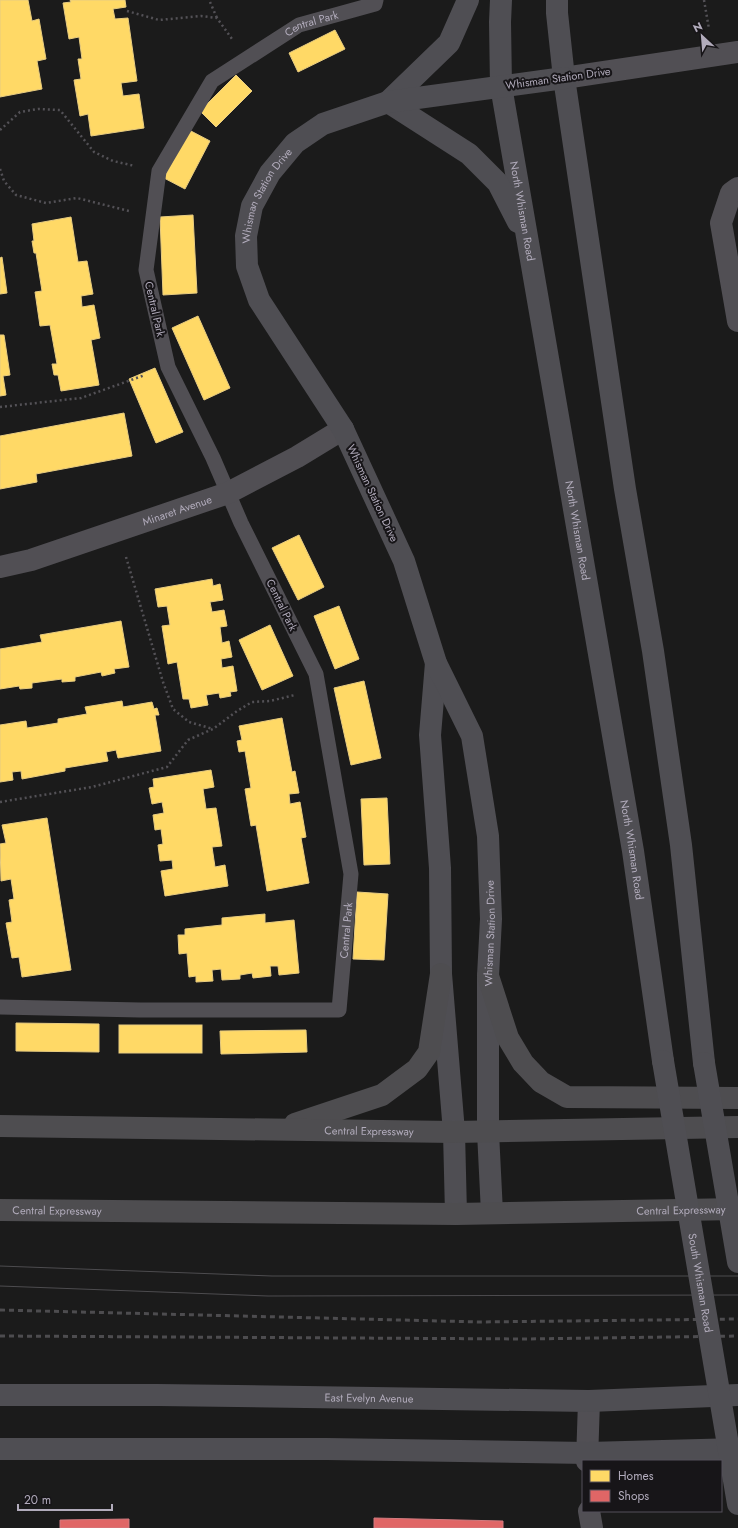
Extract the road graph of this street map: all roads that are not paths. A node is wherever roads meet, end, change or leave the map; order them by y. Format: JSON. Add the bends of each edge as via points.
{"nodes":[{"id":1,"x":376,"y":0,"type":"edge"},
{"id":2,"x":468,"y":0,"type":"edge"},
{"id":3,"x":501,"y":0,"type":"edge"},
{"id":4,"x":557,"y":0,"type":"edge"},
{"id":5,"x":738,"y":52,"type":"edge"},
{"id":6,"x":564,"y":78,"type":"junction"},
{"id":7,"x":502,"y":86,"type":"junction"},
{"id":8,"x":388,"y":102,"type":"junction"},
{"id":9,"x":734,"y":190,"type":"edge"},
{"id":10,"x":528,"y":241,"type":"junction"},
{"id":11,"x":738,"y":321,"type":"edge"},
{"id":12,"x":343,"y":429,"type":"junction"},
{"id":13,"x":228,"y":493,"type":"junction"},
{"id":14,"x":0,"y":567,"type":"edge"},
{"id":15,"x":436,"y":663,"type":"junction"},
{"id":16,"x":441,"y":974,"type":"junction"},
{"id":17,"x":488,"y":976,"type":"junction"},
{"id":18,"x":0,"y":1007,"type":"edge"},
{"id":19,"x":663,"y":1062,"type":"joint"},
{"id":20,"x":738,"y":1098,"type":"edge"},
{"id":21,"x":0,"y":1126,"type":"edge"},
{"id":22,"x":738,"y":1127,"type":"edge"},
{"id":23,"x":281,"y":1129,"type":"junction"},
{"id":24,"x":454,"y":1132,"type":"junction"},
{"id":25,"x":488,"y":1132,"type":"junction"},
{"id":26,"x":738,"y":1209,"type":"edge"},
{"id":27,"x":0,"y":1210,"type":"edge"},
{"id":28,"x":492,"y":1213,"type":"junction"},
{"id":29,"x":456,"y":1214,"type":"junction"},
{"id":30,"x":738,"y":1262,"type":"edge"},
{"id":31,"x":0,"y":1395,"type":"edge"},
{"id":32,"x":738,"y":1395,"type":"edge"},
{"id":33,"x":589,"y":1401,"type":"junction"},
{"id":34,"x":0,"y":1449,"type":"edge"},
{"id":35,"x":738,"y":1449,"type":"edge"},
{"id":36,"x":588,"y":1457,"type":"edge"},
{"id":37,"x":738,"y":1504,"type":"edge"},
{"id":38,"x":589,"y":1512,"type":"edge"},
{"id":39,"x":592,"y":1528,"type":"edge"}],
"edges":[{"from":1,"to":13,"type":"lane","name":"Central Park","via":[[375,4],[299,24],[212,82],[159,172],[146,270],[168,367]]},
{"from":2,"to":8,"type":"main road","via":[[449,43]]},
{"from":3,"to":7,"type":"main road","name":"North Whisman Road"},
{"from":4,"to":6,"type":"main road"},
{"from":5,"to":6,"type":"street","name":"Whisman Station Drive"},
{"from":6,"to":7,"type":"main road","name":"Whisman Station Drive"},
{"from":6,"to":30,"type":"main road","bridge":true,"via":[[625,489],[653,651],[678,822],[704,1063]]},
{"from":7,"to":8,"type":"main road","name":"Whisman Station Drive"},
{"from":7,"to":10,"type":"main road","name":"North Whisman Road"},
{"from":8,"to":10,"type":"main road","via":[[469,154],[498,183]]},
{"from":8,"to":12,"type":"main road","name":"Whisman Station Drive","via":[[323,124],[295,143],[270,173],[252,206],[246,236],[248,266],[259,300]]},
{"from":9,"to":11,"type":"street","via":[[721,223]]},
{"from":10,"to":19,"type":"main road","name":"North Whisman Road","via":[[633,850]]},
{"from":12,"to":13,"type":"street","name":"Minaret Avenue","via":[[297,457]]},
{"from":12,"to":15,"type":"main road","name":"Whisman Station Drive","via":[[404,561]]},
{"from":13,"to":14,"type":"street","name":"Minaret Avenue","via":[[31,560]]},
{"from":13,"to":18,"type":"lane","name":"Central Park","via":[[316,674],[351,874],[339,1010]]},
{"from":15,"to":16,"type":"main road","name":"Whisman Station Drive","via":[[430,736],[440,868]]},
{"from":15,"to":17,"type":"main road","name":"Whisman Station Drive","via":[[474,743],[488,836],[491,918]]},
{"from":16,"to":23,"type":"highway","via":[[429,1052],[416,1069],[382,1095]]},
{"from":16,"to":24,"type":"main road","name":"Whisman Station Drive"},
{"from":17,"to":20,"type":"highway","via":[[508,1038],[523,1063],[541,1082],[568,1097]]},
{"from":17,"to":25,"type":"main road","name":"Whisman Station Drive"},
{"from":19,"to":37,"type":"main road","name":"South Whisman Road","bridge":true},
{"from":21,"to":23,"type":"highway","name":"Central Expressway"},
{"from":22,"to":25,"type":"highway","name":"Central Expressway"},
{"from":23,"to":24,"type":"highway","name":"Central Expressway"},
{"from":24,"to":25,"type":"highway","name":"Central Expressway"},
{"from":24,"to":29,"type":"main road","name":"Whisman Station Drive"},
{"from":25,"to":28,"type":"main road","name":"Whisman Station Drive"},
{"from":26,"to":28,"type":"highway","name":"Central Expressway"},
{"from":27,"to":29,"type":"highway","name":"Central Expressway"},
{"from":28,"to":29,"type":"highway","name":"Central Expressway"},
{"from":31,"to":33,"type":"main road","name":"East Evelyn Avenue"},
{"from":32,"to":33,"type":"main road","name":"East Evelyn Avenue"},
{"from":33,"to":36,"type":"street"},
{"from":34,"to":36,"type":"main road","via":[[327,1449]]},
{"from":35,"to":36,"type":"main road"},
{"from":38,"to":39,"type":"street"}]}
